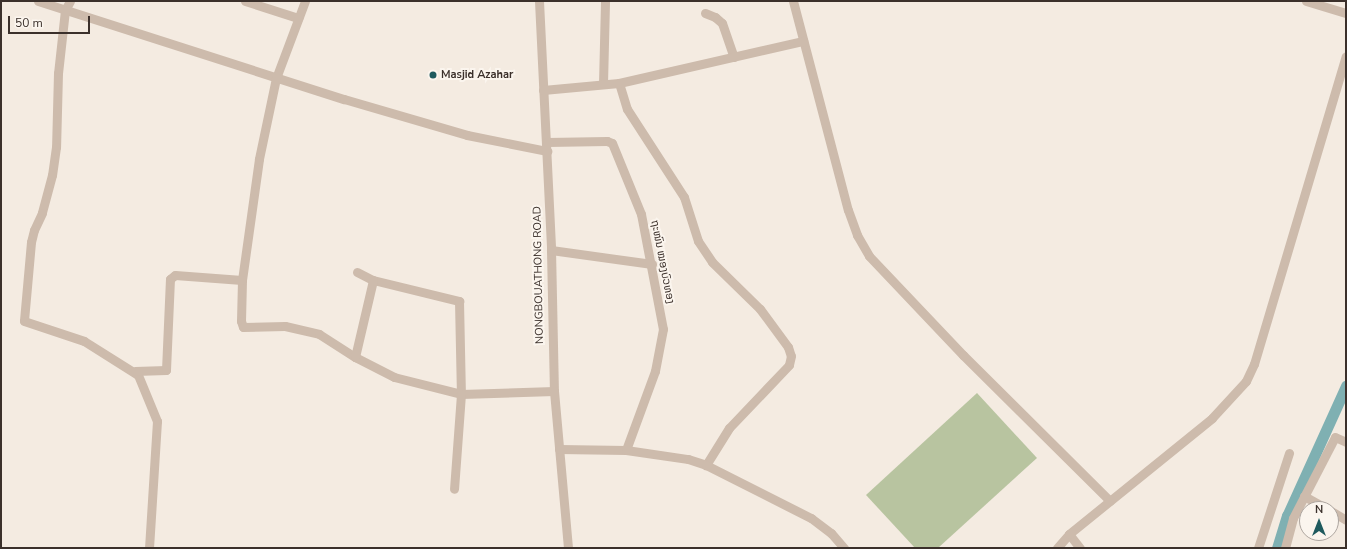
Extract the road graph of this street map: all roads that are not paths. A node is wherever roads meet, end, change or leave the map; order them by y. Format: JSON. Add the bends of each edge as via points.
{"nodes":[{"id":1,"x":38,"y":1,"type":"edge"},
{"id":2,"x":70,"y":1,"type":"edge"},
{"id":3,"x":245,"y":1,"type":"edge"},
{"id":4,"x":305,"y":1,"type":"edge"},
{"id":5,"x":540,"y":1,"type":"edge"},
{"id":6,"x":604,"y":1,"type":"edge"},
{"id":7,"x":793,"y":1,"type":"edge"},
{"id":8,"x":1306,"y":1,"type":"edge"},
{"id":9,"x":65,"y":10,"type":"junction"},
{"id":10,"x":705,"y":13,"type":"dead end"},
{"id":11,"x":1346,"y":13,"type":"edge"},
{"id":12,"x":298,"y":18,"type":"junction"},
{"id":13,"x":803,"y":41,"type":"junction"},
{"id":14,"x":1346,"y":56,"type":"edge"},
{"id":15,"x":734,"y":57,"type":"junction"},
{"id":16,"x":276,"y":78,"type":"junction"},
{"id":17,"x":618,"y":82,"type":"junction"},
{"id":18,"x":603,"y":84,"type":"junction"},
{"id":19,"x":543,"y":90,"type":"junction"},
{"id":20,"x":547,"y":146,"type":"junction"},
{"id":21,"x":551,"y":250,"type":"junction"},
{"id":22,"x":652,"y":264,"type":"junction"},
{"id":23,"x":357,"y":272,"type":"dead end"},
{"id":24,"x":242,"y":280,"type":"junction"},
{"id":25,"x":373,"y":280,"type":"junction"},
{"id":26,"x":354,"y":357,"type":"junction"},
{"id":27,"x":135,"y":371,"type":"junction"},
{"id":28,"x":554,"y":391,"type":"junction"},
{"id":29,"x":461,"y":394,"type":"junction"},
{"id":30,"x":1346,"y":442,"type":"edge"},
{"id":31,"x":558,"y":449,"type":"junction"},
{"id":32,"x":626,"y":450,"type":"junction"},
{"id":33,"x":1289,"y":453,"type":"dead end"},
{"id":34,"x":706,"y":465,"type":"junction"},
{"id":35,"x":454,"y":489,"type":"dead end"},
{"id":36,"x":1304,"y":496,"type":"junction"},
{"id":37,"x":1110,"y":500,"type":"junction"},
{"id":38,"x":1313,"y":501,"type":"edge"},
{"id":39,"x":1068,"y":534,"type":"junction"},
{"id":40,"x":149,"y":548,"type":"edge"},
{"id":41,"x":568,"y":548,"type":"edge"},
{"id":42,"x":844,"y":548,"type":"edge"},
{"id":43,"x":1057,"y":548,"type":"edge"},
{"id":44,"x":1080,"y":548,"type":"edge"},
{"id":45,"x":1258,"y":548,"type":"edge"},
{"id":46,"x":1285,"y":548,"type":"edge"}],
"edges":[{"from":1,"to":9,"type":"street"},
{"from":2,"to":9,"type":"street"},
{"from":3,"to":12,"type":"street"},
{"from":4,"to":12,"type":"street"},
{"from":5,"to":19,"type":"street","name":"NONGBOUATHONG ROAD"},
{"from":6,"to":18,"type":"street"},
{"from":7,"to":13,"type":"street"},
{"from":8,"to":11,"type":"street"},
{"from":9,"to":16,"type":"street"},
{"from":9,"to":27,"type":"street","via":[[58,73],[56,147],[52,176],[31,242],[24,320],[84,341]]},
{"from":10,"to":15,"type":"street","via":[[722,23]]},
{"from":12,"to":16,"type":"street"},
{"from":13,"to":15,"type":"street"},
{"from":13,"to":37,"type":"street","via":[[848,210],[857,235],[869,256],[962,355]]},
{"from":14,"to":37,"type":"street","via":[[1254,364],[1246,381],[1207,423]]},
{"from":15,"to":17,"type":"street"},
{"from":16,"to":20,"type":"street","via":[[467,134]]},
{"from":16,"to":24,"type":"street","via":[[259,159]]},
{"from":17,"to":18,"type":"street"},
{"from":17,"to":34,"type":"street","via":[[627,109],[684,196],[698,241],[712,262],[760,309],[788,347],[791,356],[789,365],[729,428]]},
{"from":18,"to":19,"type":"street"},
{"from":19,"to":20,"type":"street","name":"NONGBOUATHONG ROAD"},
{"from":20,"to":21,"type":"street","name":"NONGBOUATHONG ROAD"},
{"from":20,"to":22,"type":"street","name":"ຖະໜົນ ໝອງບົວທອງ","via":[[607,141],[612,143],[641,214]]},
{"from":21,"to":22,"type":"street"},
{"from":21,"to":28,"type":"street","name":"NONGBOUATHONG ROAD"},
{"from":22,"to":32,"type":"street","name":"ຖະໜົນ ໝອງບົວທອງ","via":[[663,329],[655,370]]},
{"from":23,"to":25,"type":"street"},
{"from":24,"to":26,"type":"street","via":[[243,327],[296,328],[319,334]]},
{"from":24,"to":27,"type":"street","via":[[175,275],[170,279],[166,370]]},
{"from":25,"to":26,"type":"street"},
{"from":25,"to":29,"type":"street","via":[[459,301]]},
{"from":26,"to":29,"type":"street","via":[[394,377]]},
{"from":27,"to":40,"type":"street","via":[[157,421]]},
{"from":28,"to":29,"type":"street"},
{"from":28,"to":31,"type":"street","name":"NONGBOUATHONG ROAD"},
{"from":29,"to":35,"type":"street"},
{"from":30,"to":36,"type":"street","via":[[1335,437]]},
{"from":31,"to":32,"type":"street"},
{"from":31,"to":41,"type":"street","name":"NONGBOUATHONG ROAD"},
{"from":32,"to":34,"type":"street","via":[[688,459]]},
{"from":33,"to":45,"type":"street"},
{"from":34,"to":42,"type":"street","via":[[811,518],[831,533]]},
{"from":36,"to":38,"type":"street"},
{"from":36,"to":46,"type":"street","via":[[1293,518]]},
{"from":37,"to":39,"type":"street"},
{"from":39,"to":43,"type":"street"},
{"from":39,"to":44,"type":"street"}]}
